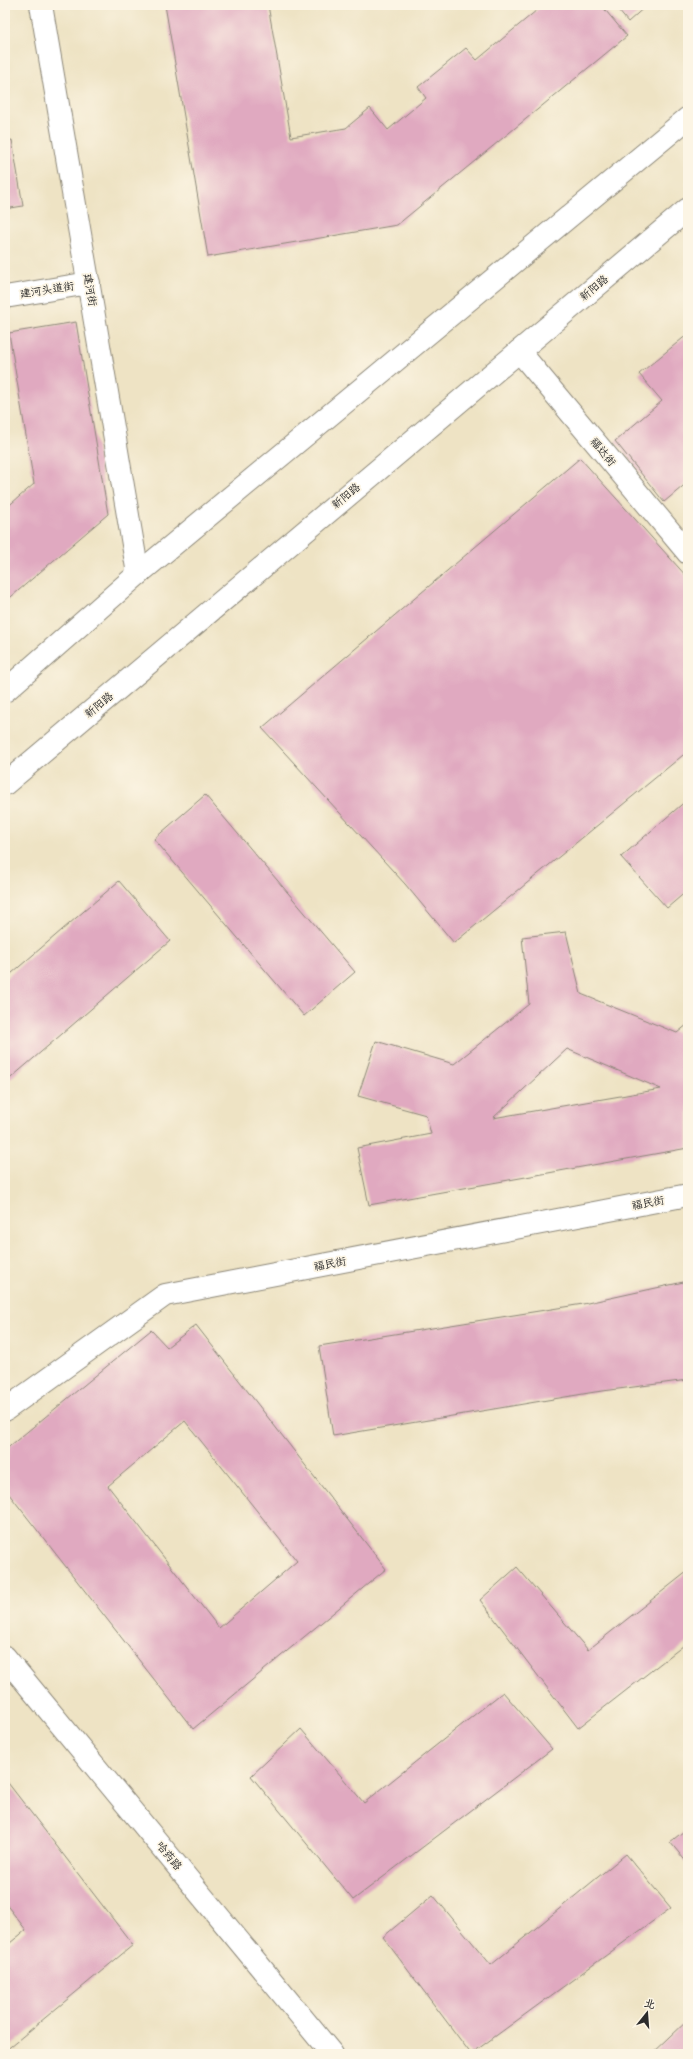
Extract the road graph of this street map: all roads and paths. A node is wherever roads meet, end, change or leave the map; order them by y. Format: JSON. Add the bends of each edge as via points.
{"nodes":[{"id":1,"x":41,"y":5,"type":"edge"},
{"id":2,"x":688,"y":118,"type":"edge"},
{"id":3,"x":688,"y":209,"type":"edge"},
{"id":4,"x":89,"y":283,"type":"junction"},
{"id":5,"x":5,"y":297,"type":"edge"},
{"id":6,"x":519,"y":351,"type":"junction"},
{"id":7,"x":688,"y":553,"type":"edge"},
{"id":8,"x":138,"y":574,"type":"junction"},
{"id":9,"x":5,"y":691,"type":"edge"},
{"id":10,"x":5,"y":784,"type":"edge"},
{"id":11,"x":688,"y":1195,"type":"edge"},
{"id":12,"x":5,"y":1410,"type":"edge"},
{"id":13,"x":5,"y":1657,"type":"edge"},
{"id":14,"x":332,"y":2054,"type":"edge"}],
"edges":[{"from":1,"to":4,"type":"main road","name":"建河街"},
{"from":2,"to":8,"type":"main road"},
{"from":3,"to":6,"type":"main road","name":"新阳路"},
{"from":4,"to":5,"type":"main road","name":"建河头道街"},
{"from":4,"to":8,"type":"main road","name":"建河街"},
{"from":6,"to":7,"type":"main road","name":"福达街"},
{"from":6,"to":10,"type":"main road","name":"新阳路"},
{"from":8,"to":9,"type":"main road"},
{"from":11,"to":12,"type":"main road","name":"福民街","via":[[165,1295]]},
{"from":13,"to":14,"type":"main road","name":"哈药路"}]}
